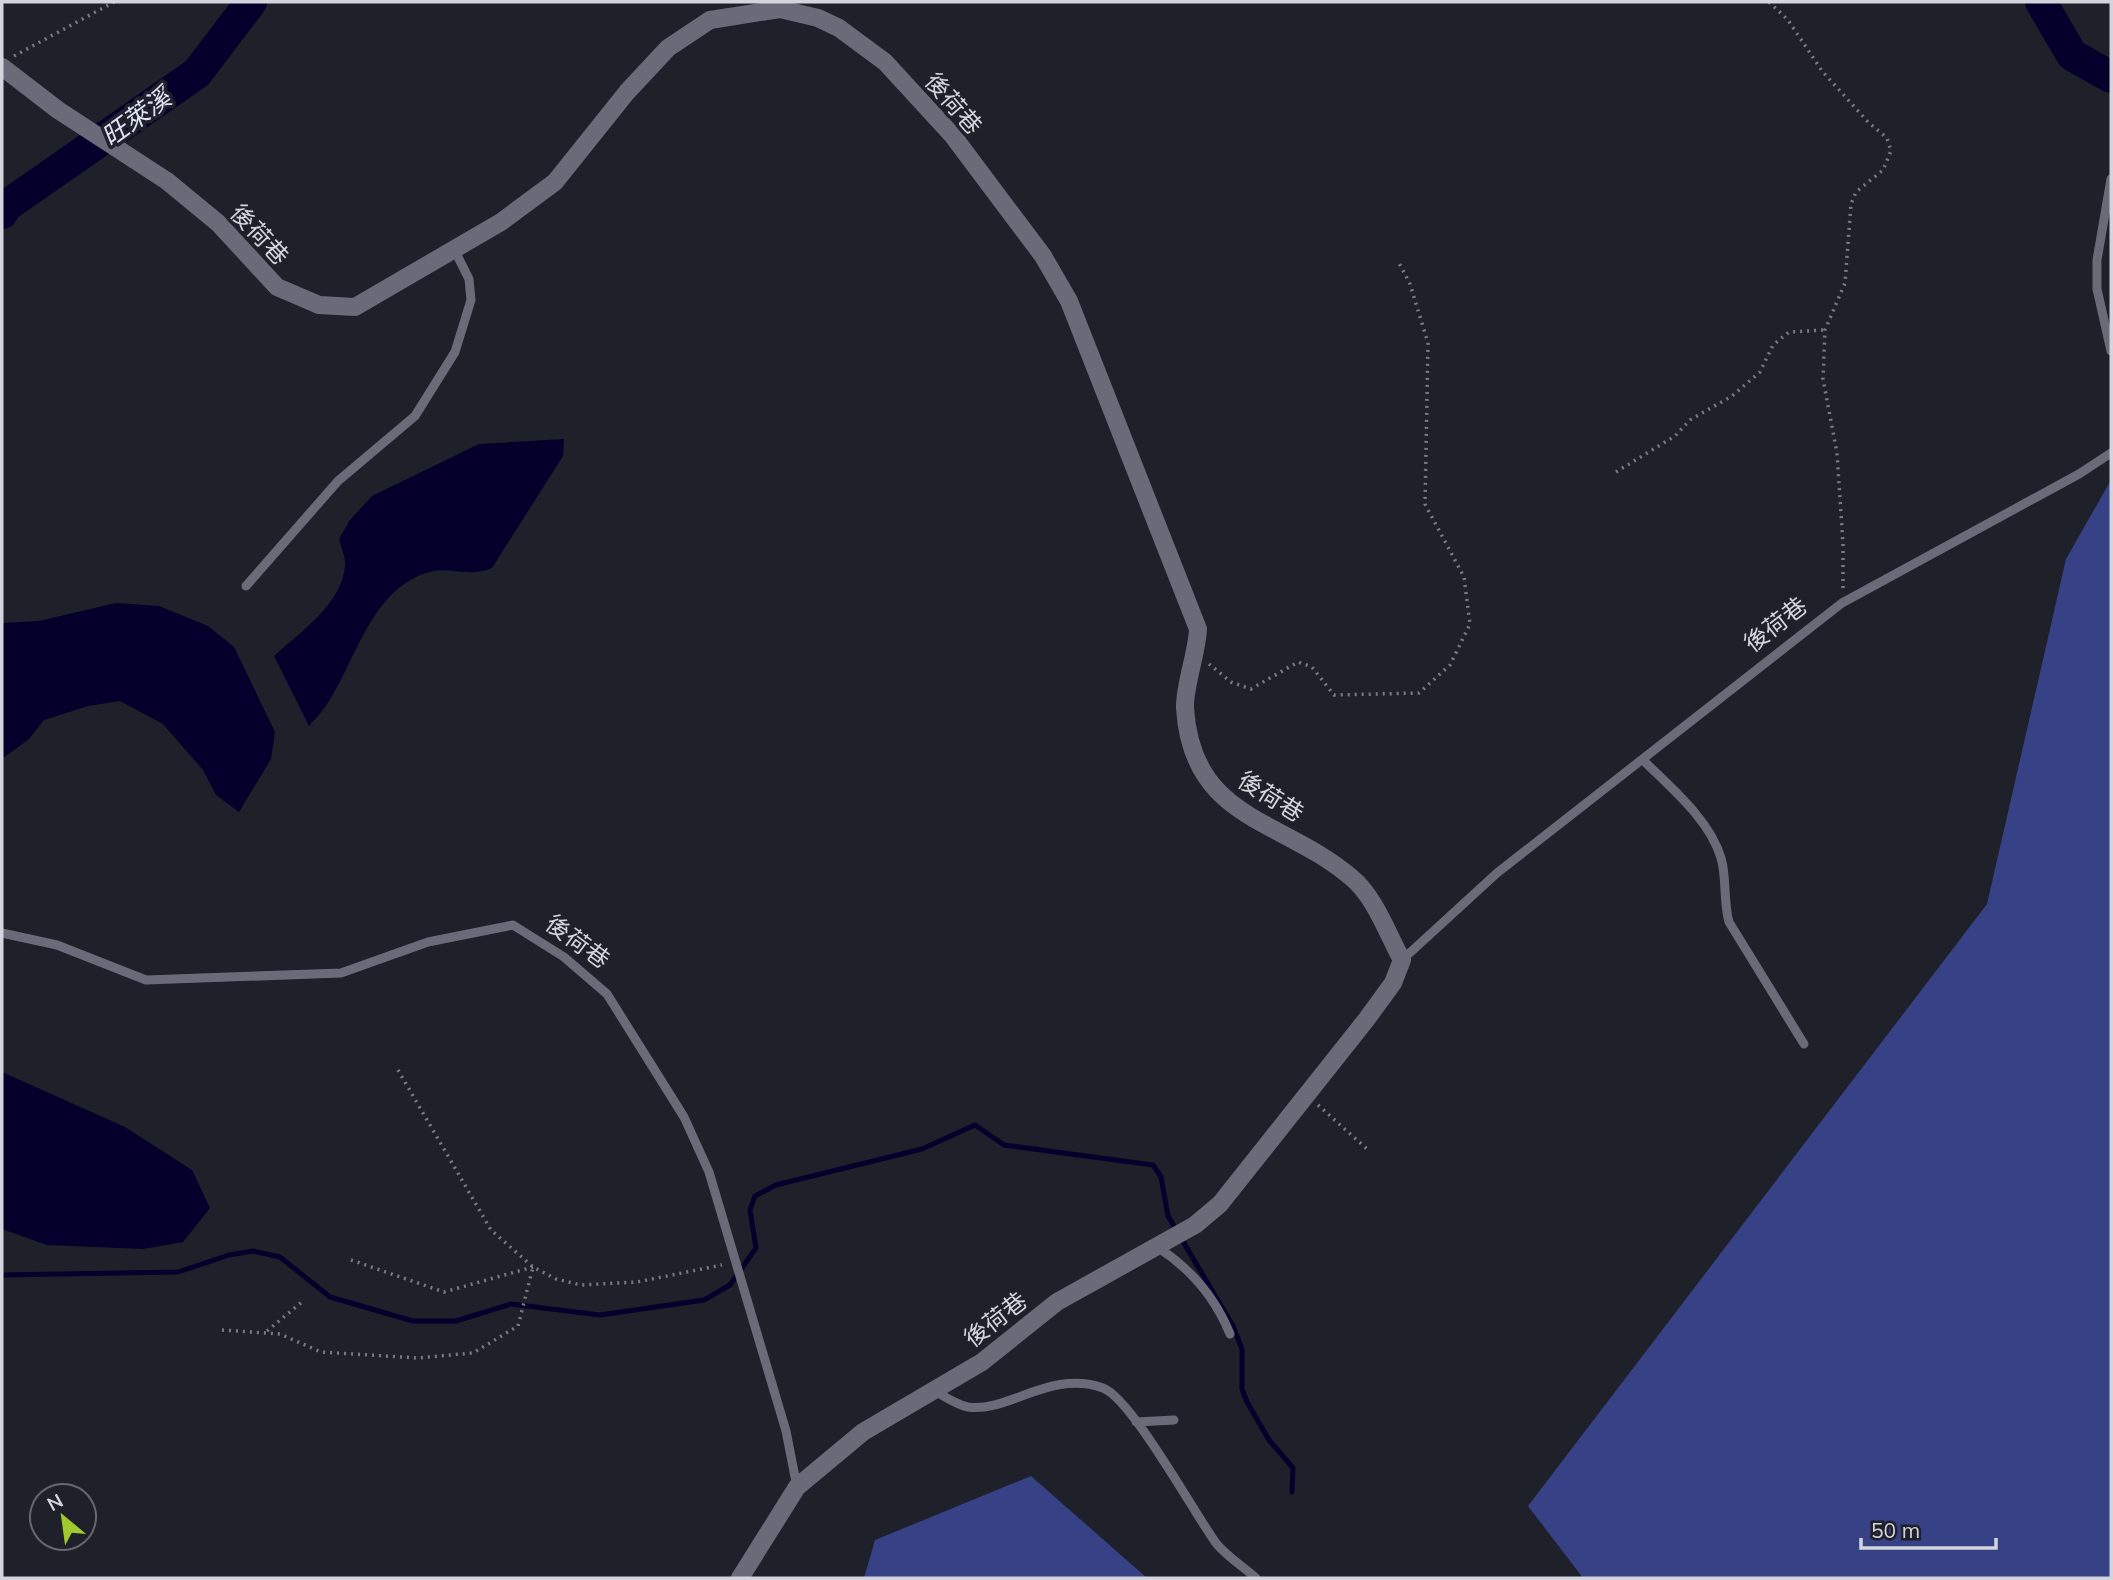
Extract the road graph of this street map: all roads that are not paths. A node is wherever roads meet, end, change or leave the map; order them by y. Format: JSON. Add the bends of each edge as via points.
{"nodes":[{"id":1,"x":7,"y":62,"type":"edge"},
{"id":2,"x":2111,"y":179,"type":"edge"},
{"id":3,"x":455,"y":251,"type":"junction"},
{"id":4,"x":2111,"y":351,"type":"edge"},
{"id":5,"x":2111,"y":453,"type":"edge"},
{"id":6,"x":246,"y":586,"type":"dead end"},
{"id":7,"x":1644,"y":761,"type":"junction"},
{"id":8,"x":2,"y":933,"type":"edge"},
{"id":9,"x":1402,"y":960,"type":"junction"},
{"id":10,"x":1804,"y":1044,"type":"dead end"},
{"id":11,"x":1157,"y":1247,"type":"junction"},
{"id":12,"x":1230,"y":1334,"type":"dead end"},
{"id":13,"x":935,"y":1391,"type":"junction"},
{"id":14,"x":1174,"y":1420,"type":"dead end"},
{"id":15,"x":1136,"y":1422,"type":"junction"},
{"id":16,"x":797,"y":1487,"type":"junction"},
{"id":17,"x":740,"y":1578,"type":"edge"},
{"id":18,"x":1256,"y":1578,"type":"edge"}],
"edges":[{"from":1,"to":3,"type":"street","name":"後荷巷","via":[[58,110],[131,156],[218,223],[277,287],[318,305],[355,307]]},
{"from":2,"to":4,"type":"lane","via":[[2101,228],[2097,289]]},
{"from":3,"to":6,"type":"lane","via":[[469,279],[471,300],[455,352],[415,416],[338,481]]},
{"from":3,"to":9,"type":"street","name":"後荷巷","via":[[555,182],[668,48],[710,20],[780,9],[818,18],[885,62],[953,136],[1043,256],[1062,290],[1198,629],[1185,706],[1195,761],[1225,801],[1353,879]]},
{"from":5,"to":7,"type":"lane","name":"後荷巷","via":[[1842,603]]},
{"from":7,"to":9,"type":"lane","name":"後荷巷","via":[[1497,873]]},
{"from":7,"to":10,"type":"lane","via":[[1709,834],[1721,859],[1729,922]]},
{"from":8,"to":16,"type":"lane","name":"後荷巷","via":[[57,945],[146,980],[341,973],[428,942],[513,925],[564,957],[607,994],[638,1038],[684,1117],[709,1172],[786,1431]]},
{"from":9,"to":11,"type":"street","name":"後荷巷","via":[[1393,983],[1308,1097],[1220,1203],[1195,1225]]},
{"from":11,"to":12,"type":"lane","via":[[1196,1279],[1223,1315]]},
{"from":11,"to":13,"type":"street","name":"後荷巷","via":[[1057,1302],[1001,1348]]},
{"from":13,"to":15,"type":"lane","via":[[966,1407],[985,1407],[1041,1387],[1103,1388]]},
{"from":13,"to":16,"type":"street","name":"後荷巷","via":[[863,1432]]},
{"from":14,"to":15,"type":"lane"},
{"from":15,"to":18,"type":"lane","via":[[1218,1546]]},
{"from":16,"to":17,"type":"street","name":"後荷巷"}]}
